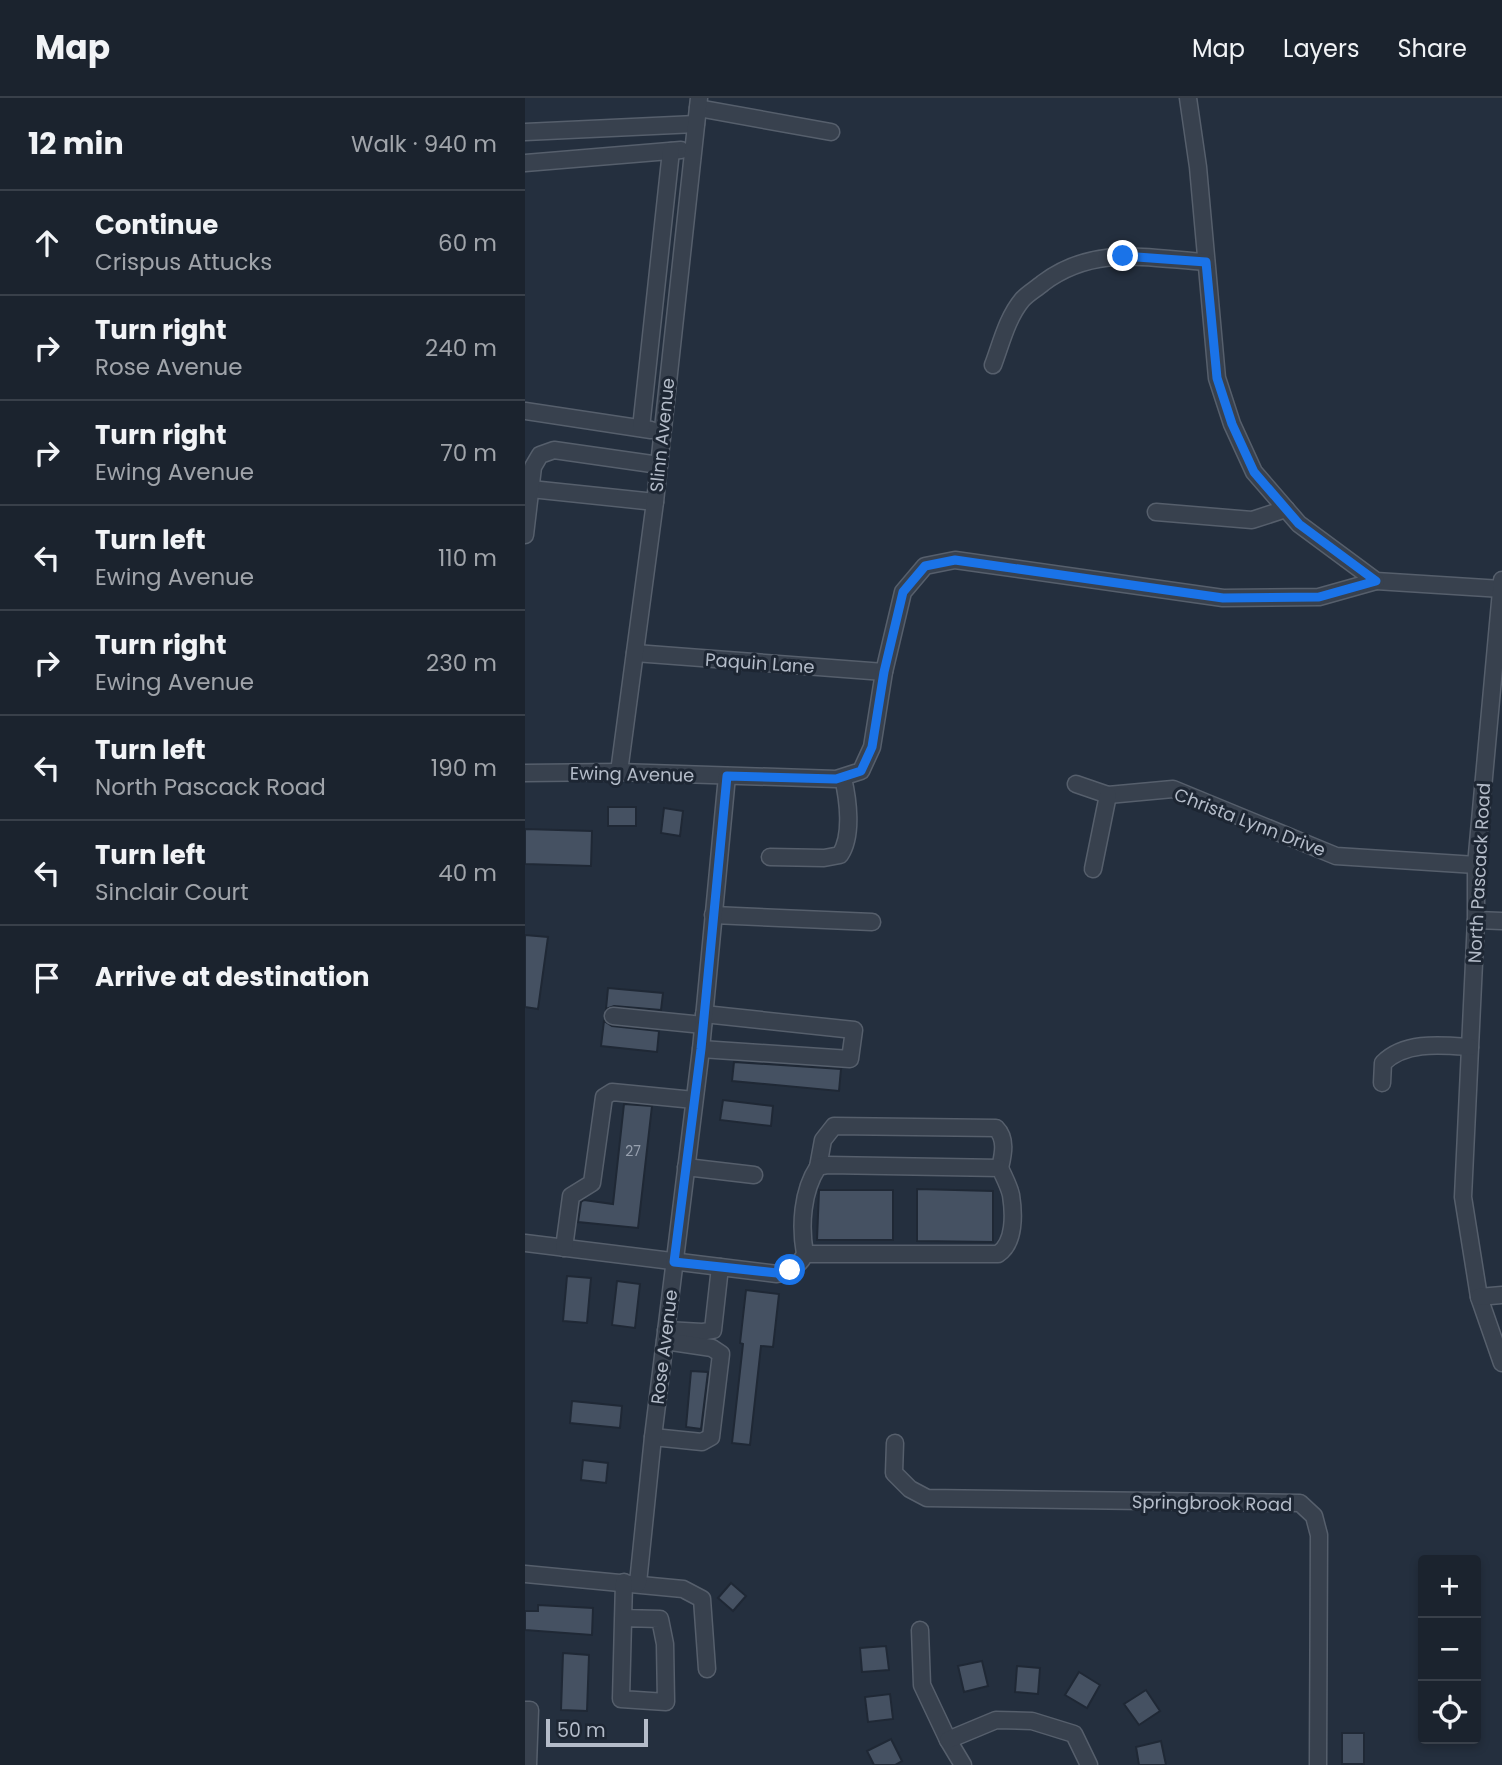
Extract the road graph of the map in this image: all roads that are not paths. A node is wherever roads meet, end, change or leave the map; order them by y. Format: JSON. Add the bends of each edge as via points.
{"nodes":[{"id":1,"x":1188,"y":98,"type":"edge"},
{"id":2,"x":698,"y":110,"type":"edge"},
{"id":3,"x":525,"y":132,"type":"edge"},
{"id":4,"x":831,"y":132,"type":"dead end"},
{"id":5,"x":694,"y":149,"type":"junction"},
{"id":6,"x":671,"y":151,"type":"junction"},
{"id":7,"x":525,"y":163,"type":"edge"},
{"id":8,"x":1206,"y":262,"type":"junction"},
{"id":9,"x":993,"y":365,"type":"dead end"},
{"id":10,"x":525,"y":411,"type":"edge"},
{"id":11,"x":641,"y":428,"type":"junction"},
{"id":12,"x":663,"y":432,"type":"junction"},
{"id":13,"x":659,"y":465,"type":"junction"},
{"id":14,"x":531,"y":489,"type":"junction"},
{"id":15,"x":655,"y":502,"type":"junction"},
{"id":16,"x":1286,"y":509,"type":"junction"},
{"id":17,"x":1156,"y":512,"type":"dead end"},
{"id":18,"x":525,"y":535,"type":"edge"},
{"id":19,"x":1376,"y":581,"type":"junction"},
{"id":20,"x":1502,"y":586,"type":"edge"},
{"id":21,"x":635,"y":653,"type":"junction"},
{"id":22,"x":884,"y":672,"type":"junction"},
{"id":23,"x":619,"y":772,"type":"junction"},
{"id":24,"x":525,"y":773,"type":"edge"},
{"id":25,"x":727,"y":776,"type":"junction"},
{"id":26,"x":843,"y":778,"type":"junction"},
{"id":27,"x":1076,"y":784,"type":"dead end"},
{"id":28,"x":1108,"y":795,"type":"junction"},
{"id":29,"x":771,"y":857,"type":"dead end"},
{"id":30,"x":1476,"y":865,"type":"junction"},
{"id":31,"x":1093,"y":869,"type":"dead end"},
{"id":32,"x":713,"y":915,"type":"junction"},
{"id":33,"x":1476,"y":920,"type":"junction"},
{"id":34,"x":1502,"y":921,"type":"edge"},
{"id":35,"x":872,"y":922,"type":"dead end"},
{"id":36,"x":613,"y":1016,"type":"dead end"},
{"id":37,"x":703,"y":1020,"type":"junction"},
{"id":38,"x":1470,"y":1047,"type":"junction"},
{"id":39,"x":701,"y":1049,"type":"junction"},
{"id":40,"x":1382,"y":1083,"type":"dead end"},
{"id":41,"x":694,"y":1100,"type":"junction"},
{"id":42,"x":686,"y":1167,"type":"junction"},
{"id":43,"x":818,"y":1167,"type":"junction"},
{"id":44,"x":1000,"y":1168,"type":"junction"},
{"id":45,"x":754,"y":1175,"type":"dead end"},
{"id":46,"x":525,"y":1243,"type":"edge"},
{"id":47,"x":564,"y":1248,"type":"junction"},
{"id":48,"x":805,"y":1254,"type":"junction"},
{"id":49,"x":674,"y":1262,"type":"junction"},
{"id":50,"x":720,"y":1267,"type":"junction"},
{"id":51,"x":1502,"y":1295,"type":"edge"},
{"id":52,"x":1479,"y":1297,"type":"junction"},
{"id":53,"x":666,"y":1336,"type":"junction"},
{"id":54,"x":1502,"y":1363,"type":"edge"},
{"id":55,"x":653,"y":1437,"type":"junction"},
{"id":56,"x":895,"y":1443,"type":"dead end"},
{"id":57,"x":525,"y":1574,"type":"edge"},
{"id":58,"x":631,"y":1582,"type":"junction"},
{"id":59,"x":623,"y":1618,"type":"junction"},
{"id":60,"x":920,"y":1630,"type":"dead end"},
{"id":61,"x":707,"y":1669,"type":"dead end"},
{"id":62,"x":525,"y":1710,"type":"edge"},
{"id":63,"x":948,"y":1740,"type":"junction"},
{"id":64,"x":528,"y":1765,"type":"edge"},
{"id":65,"x":963,"y":1765,"type":"edge"},
{"id":66,"x":1089,"y":1765,"type":"edge"},
{"id":67,"x":1318,"y":1765,"type":"edge"}],
"edges":[{"from":1,"to":8,"type":"street"},
{"from":2,"to":3,"type":"street"},
{"from":2,"to":4,"type":"street"},
{"from":2,"to":5,"type":"street","name":"Slinn Avenue"},
{"from":5,"to":6,"type":"street"},
{"from":5,"to":12,"type":"street","name":"Slinn Avenue"},
{"from":6,"to":7,"type":"street"},
{"from":6,"to":11,"type":"street"},
{"from":8,"to":9,"type":"street","via":[[1101,258],[1053,276],[1022,299]]},
{"from":8,"to":16,"type":"street","via":[[1217,378],[1254,472]]},
{"from":10,"to":11,"type":"street"},
{"from":11,"to":12,"type":"street"},
{"from":12,"to":13,"type":"street","name":"Slinn Avenue"},
{"from":13,"to":14,"type":"street","via":[[554,450],[540,455],[533,467]]},
{"from":13,"to":15,"type":"street","name":"Slinn Avenue"},
{"from":14,"to":15,"type":"street"},
{"from":14,"to":18,"type":"street"},
{"from":15,"to":21,"type":"street","name":"Slinn Avenue"},
{"from":16,"to":17,"type":"street","via":[[1252,520]]},
{"from":16,"to":19,"type":"street","via":[[1299,524]]},
{"from":19,"to":20,"type":"street","name":"North Pascack Road"},
{"from":19,"to":22,"type":"street","via":[[1319,597],[1223,598],[955,560],[925,566],[903,592]]},
{"from":20,"to":30,"type":"street","name":"North Pascack Road"},
{"from":21,"to":22,"type":"street","name":"Paquin Lane"},
{"from":21,"to":23,"type":"street","name":"Slinn Avenue"},
{"from":22,"to":26,"type":"street","via":[[872,747],[861,771]]},
{"from":23,"to":24,"type":"street","name":"Ewing Avenue"},
{"from":23,"to":25,"type":"street","name":"Ewing Avenue"},
{"from":25,"to":26,"type":"street","name":"Ewing Avenue"},
{"from":25,"to":32,"type":"street","name":"Rose Avenue"},
{"from":26,"to":29,"type":"street","via":[[849,807],[840,855]]},
{"from":27,"to":28,"type":"street","name":"Christa Lynn Drive"},
{"from":28,"to":30,"type":"street","name":"Christa Lynn Drive","via":[[1174,789],[1336,856]]},
{"from":28,"to":31,"type":"street"},
{"from":30,"to":33,"type":"street","name":"North Pascack Road"},
{"from":32,"to":35,"type":"street"},
{"from":32,"to":37,"type":"street","name":"Rose Avenue"},
{"from":33,"to":34,"type":"street"},
{"from":33,"to":38,"type":"street","name":"North Pascack Road"},
{"from":36,"to":37,"type":"street"},
{"from":37,"to":39,"type":"street","name":"Rose Avenue"},
{"from":37,"to":39,"type":"street","via":[[854,1030],[850,1059]]},
{"from":38,"to":40,"type":"street","via":[[1430,1045],[1391,1055],[1383,1063]]},
{"from":38,"to":52,"type":"street","name":"North Pascack Road","via":[[1463,1197]]},
{"from":39,"to":41,"type":"street","name":"Rose Avenue"},
{"from":41,"to":42,"type":"street","name":"Rose Avenue"},
{"from":41,"to":47,"type":"street","via":[[612,1092],[604,1097],[592,1183],[571,1196]]},
{"from":42,"to":45,"type":"street"},
{"from":42,"to":49,"type":"street","name":"Rose Avenue"},
{"from":43,"to":44,"type":"street"},
{"from":43,"to":44,"type":"street","via":[[823,1140],[834,1126],[996,1128],[1003,1141]]},
{"from":43,"to":48,"type":"street","via":[[806,1193]]},
{"from":44,"to":48,"type":"street","via":[[1011,1194],[1011,1234],[998,1254]]},
{"from":46,"to":47,"type":"street"},
{"from":47,"to":49,"type":"street"},
{"from":48,"to":50,"type":"street","via":[[801,1263],[777,1273]]},
{"from":49,"to":50,"type":"street"},
{"from":49,"to":53,"type":"street","name":"Rose Avenue"},
{"from":50,"to":53,"type":"street","via":[[713,1330]]},
{"from":51,"to":52,"type":"street"},
{"from":52,"to":54,"type":"street","name":"North Pascack Road"},
{"from":53,"to":55,"type":"street","name":"Rose Avenue"},
{"from":53,"to":55,"type":"street","via":[[721,1354],[711,1437],[702,1442]]},
{"from":55,"to":58,"type":"street","name":"Rose Avenue"},
{"from":56,"to":67,"type":"street","name":"Springbrook Road","via":[[894,1473],[910,1489],[927,1497],[1300,1503],[1314,1516],[1319,1535]]},
{"from":57,"to":58,"type":"street"},
{"from":58,"to":59,"type":"street","name":"Rose Avenue"},
{"from":58,"to":61,"type":"street","via":[[684,1589],[702,1599]]},
{"from":59,"to":59,"type":"street","name":"Rose Avenue","via":[[621,1699],[666,1702],[660,1619]]},
{"from":60,"to":63,"type":"street","via":[[922,1685]]},
{"from":62,"to":64,"type":"street","via":[[530,1710]]},
{"from":63,"to":65,"type":"street"},
{"from":63,"to":66,"type":"street","via":[[996,1720],[1032,1721],[1074,1734]]}]}
